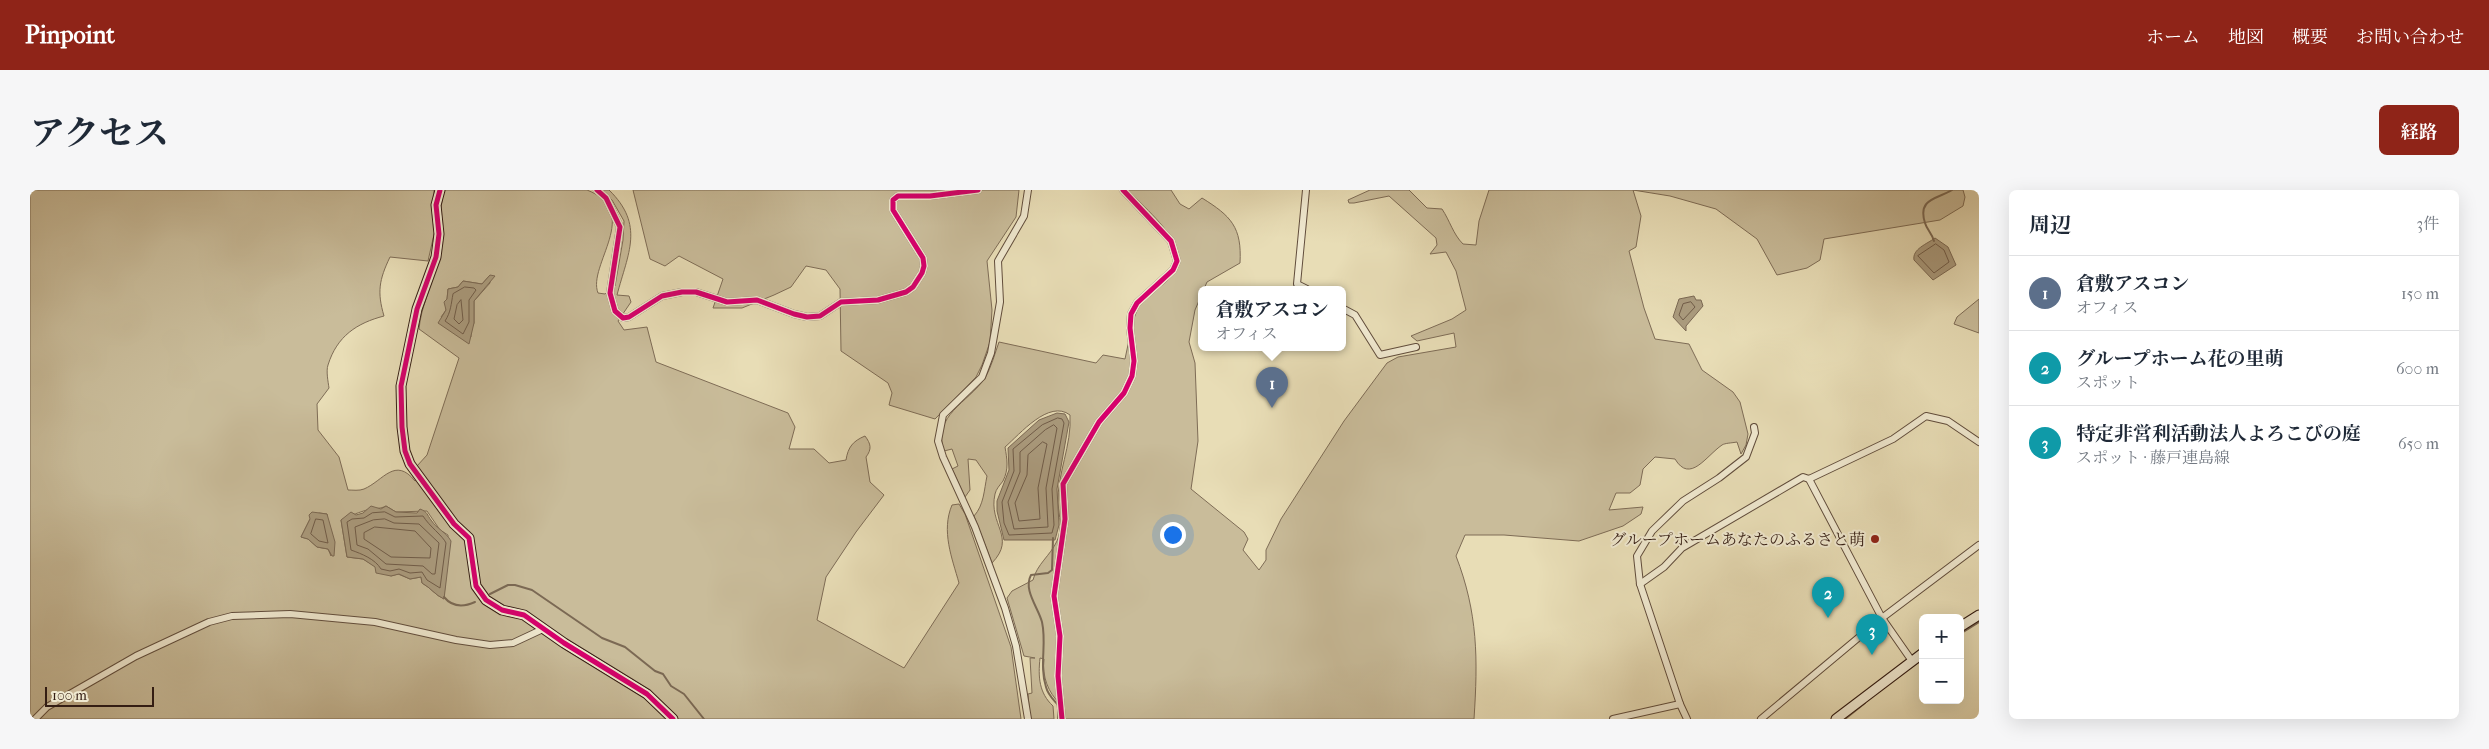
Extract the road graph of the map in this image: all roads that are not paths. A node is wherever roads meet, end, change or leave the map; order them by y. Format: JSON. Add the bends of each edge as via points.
{"nodes":[{"id":1,"x":440,"y":190,"type":"edge"},
{"id":2,"x":597,"y":190,"type":"edge"},
{"id":3,"x":978,"y":190,"type":"edge"},
{"id":4,"x":1028,"y":190,"type":"edge"},
{"id":5,"x":1123,"y":190,"type":"edge"},
{"id":6,"x":1306,"y":190,"type":"edge"},
{"id":7,"x":1301,"y":286,"type":"edge"},
{"id":8,"x":1346,"y":310,"type":"edge"},
{"id":9,"x":1416,"y":347,"type":"dead end"},
{"id":10,"x":1754,"y":427,"type":"dead end"},
{"id":11,"x":1979,"y":442,"type":"edge"},
{"id":12,"x":1809,"y":479,"type":"junction"},
{"id":13,"x":1979,"y":545,"type":"edge"},
{"id":14,"x":1640,"y":584,"type":"junction"},
{"id":15,"x":1979,"y":615,"type":"edge"},
{"id":16,"x":1882,"y":618,"type":"junction"},
{"id":17,"x":1964,"y":624,"type":"edge"},
{"id":18,"x":543,"y":629,"type":"junction"},
{"id":19,"x":1919,"y":656,"type":"edge"},
{"id":20,"x":1912,"y":660,"type":"junction"},
{"id":21,"x":1680,"y":704,"type":"junction"},
{"id":22,"x":34,"y":719,"type":"edge"},
{"id":23,"x":672,"y":719,"type":"edge"},
{"id":24,"x":1028,"y":719,"type":"edge"},
{"id":25,"x":1062,"y":719,"type":"edge"},
{"id":26,"x":1613,"y":719,"type":"edge"},
{"id":27,"x":1687,"y":719,"type":"edge"},
{"id":28,"x":1761,"y":719,"type":"edge"},
{"id":29,"x":1836,"y":719,"type":"edge"}],
"edges":[{"from":1,"to":18,"type":"street","via":[[436,205],[440,234],[436,256],[417,309],[402,386],[405,451],[417,474],[454,524],[469,538],[476,586],[486,600],[502,610],[524,615]]},
{"from":2,"to":3,"type":"street","via":[[606,198],[620,227],[610,293],[615,311],[623,318],[662,296],[696,292],[727,302],[757,300],[807,318],[820,316],[841,302],[866,302],[899,296],[913,287],[924,266],[893,210],[893,200],[898,196]]},
{"from":4,"to":24,"type":"street","via":[[1024,216],[998,261],[1000,302],[991,353],[982,377],[942,415],[938,441],[1005,608],[1016,646]]},
{"from":5,"to":25,"type":"street","via":[[1171,241],[1177,261],[1173,270],[1137,303],[1131,314],[1132,376],[1124,393],[1099,422],[1063,484],[1065,526],[1054,596],[1060,636],[1058,676]]},
{"from":6,"to":7,"type":"street","via":[[1297,284]]},
{"from":8,"to":9,"type":"street","via":[[1355,315],[1380,355]]},
{"from":10,"to":14,"type":"street","via":[[1755,433],[1746,457],[1683,501],[1652,531],[1637,556]]},
{"from":11,"to":12,"type":"street","via":[[1948,421],[1926,416],[1893,439]]},
{"from":12,"to":14,"type":"street","via":[[1804,477],[1682,548],[1664,567]]},
{"from":12,"to":16,"type":"street"},
{"from":13,"to":16,"type":"street"},
{"from":14,"to":21,"type":"street"},
{"from":15,"to":17,"type":"street"},
{"from":16,"to":20,"type":"street"},
{"from":16,"to":28,"type":"street"},
{"from":18,"to":22,"type":"street","via":[[512,644],[490,645],[375,622],[290,614],[232,616],[209,622],[136,656],[47,707]]},
{"from":18,"to":23,"type":"street","via":[[647,694]]},
{"from":19,"to":20,"type":"street"},
{"from":20,"to":29,"type":"street"},
{"from":21,"to":26,"type":"street"},
{"from":21,"to":27,"type":"street"}]}
